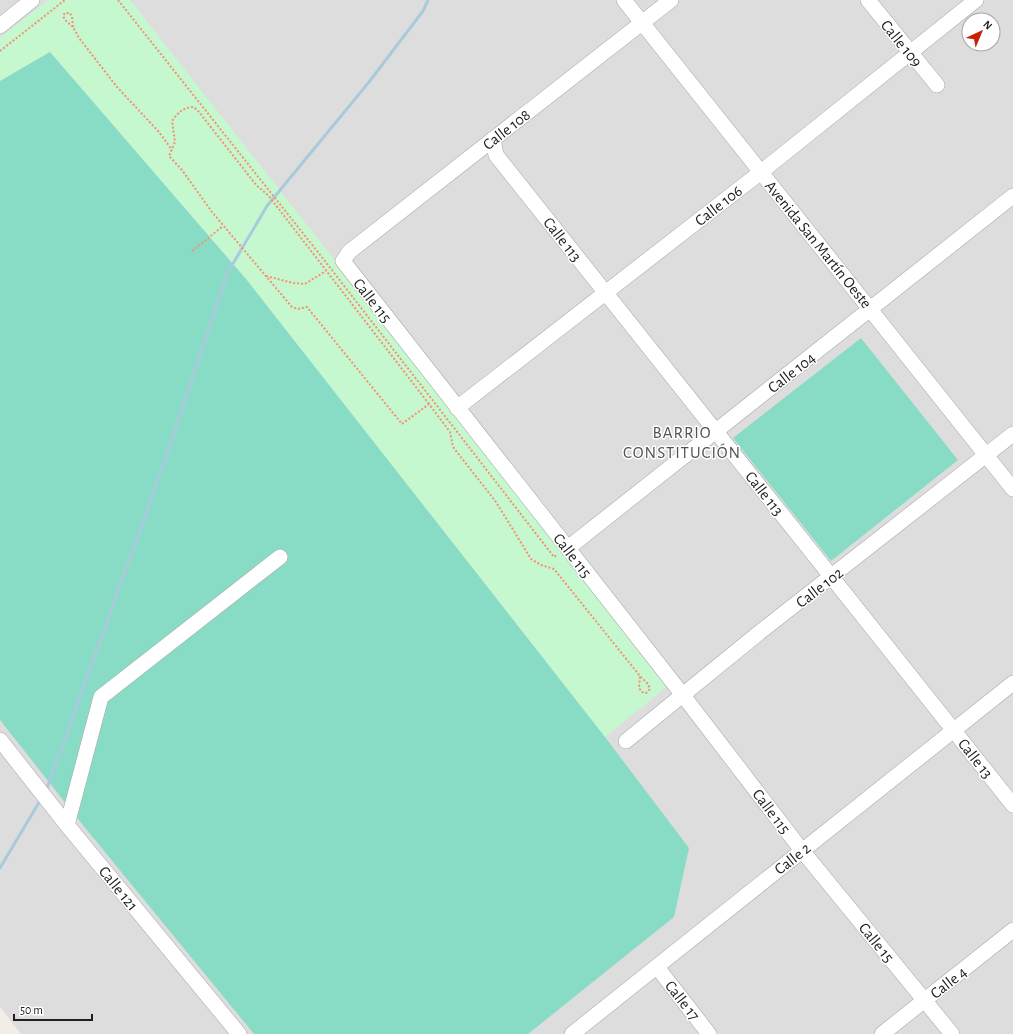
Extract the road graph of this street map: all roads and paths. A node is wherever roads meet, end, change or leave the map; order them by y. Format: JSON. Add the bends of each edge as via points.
{"nodes":[{"id":1,"x":32,"y":0,"type":"edge"},
{"id":2,"x":65,"y":0,"type":"edge"},
{"id":3,"x":118,"y":0,"type":"edge"},
{"id":4,"x":624,"y":0,"type":"edge"},
{"id":5,"x":671,"y":0,"type":"edge"},
{"id":6,"x":868,"y":0,"type":"edge"},
{"id":7,"x":976,"y":0,"type":"edge"},
{"id":8,"x":643,"y":22,"type":"junction"},
{"id":9,"x":0,"y":26,"type":"edge"},
{"id":10,"x":73,"y":27,"type":"junction"},
{"id":11,"x":0,"y":51,"type":"edge"},
{"id":12,"x":910,"y":52,"type":"junction"},
{"id":13,"x":937,"y":85,"type":"dead end"},
{"id":14,"x":492,"y":139,"type":"junction"},
{"id":15,"x":172,"y":150,"type":"junction"},
{"id":16,"x":761,"y":172,"type":"junction"},
{"id":17,"x":1013,"y":196,"type":"edge"},
{"id":18,"x":223,"y":226,"type":"junction"},
{"id":19,"x":192,"y":251,"type":"dead end"},
{"id":20,"x":343,"y":261,"type":"joint"},
{"id":21,"x":326,"y":271,"type":"junction"},
{"id":22,"x":265,"y":275,"type":"junction"},
{"id":23,"x":606,"y":292,"type":"junction"},
{"id":24,"x":870,"y":309,"type":"junction"},
{"id":25,"x":428,"y":404,"type":"junction"},
{"id":26,"x":457,"y":408,"type":"junction"},
{"id":27,"x":716,"y":431,"type":"junction"},
{"id":28,"x":1013,"y":434,"type":"edge"},
{"id":29,"x":986,"y":456,"type":"junction"},
{"id":30,"x":1013,"y":489,"type":"edge"},
{"id":31,"x":568,"y":548,"type":"junction"},
{"id":32,"x":280,"y":557,"type":"dead end"},
{"id":33,"x":832,"y":577,"type":"junction"},
{"id":34,"x":640,"y":676,"type":"junction"},
{"id":35,"x":1013,"y":682,"type":"edge"},
{"id":36,"x":682,"y":694,"type":"junction"},
{"id":37,"x":954,"y":730,"type":"junction"},
{"id":38,"x":0,"y":740,"type":"edge"},
{"id":39,"x":626,"y":741,"type":"dead end"},
{"id":40,"x":1013,"y":805,"type":"edge"},
{"id":41,"x":67,"y":825,"type":"junction"},
{"id":42,"x":802,"y":850,"type":"junction"},
{"id":43,"x":1013,"y":930,"type":"edge"},
{"id":44,"x":657,"y":967,"type":"junction"},
{"id":45,"x":925,"y":1000,"type":"junction"},
{"id":46,"x":239,"y":1034,"type":"edge"},
{"id":47,"x":572,"y":1034,"type":"edge"},
{"id":48,"x":709,"y":1034,"type":"edge"},
{"id":49,"x":882,"y":1034,"type":"edge"},
{"id":50,"x":952,"y":1034,"type":"edge"}],
"edges":[{"from":1,"to":9,"type":"street"},
{"from":2,"to":11,"type":"path"},
{"from":3,"to":31,"type":"path","via":[[272,193],[554,557]]},
{"from":4,"to":8,"type":"street","name":"Avenida San Martín Oeste"},
{"from":5,"to":8,"type":"street","name":"Calle 108"},
{"from":6,"to":12,"type":"street","name":"Calle 109"},
{"from":7,"to":12,"type":"street","name":"Calle 106"},
{"from":8,"to":14,"type":"street","name":"Calle 108"},
{"from":8,"to":16,"type":"street","name":"Avenida San Martín Oeste"},
{"from":10,"to":10,"type":"path","via":[[70,13],[65,14],[65,20]]},
{"from":10,"to":15,"type":"path","via":[[117,87],[159,132]]},
{"from":12,"to":13,"type":"street","name":"Calle 109"},
{"from":12,"to":16,"type":"street","name":"Calle 106"},
{"from":14,"to":20,"type":"street","name":"Calle 108","via":[[349,252]]},
{"from":14,"to":23,"type":"street","name":"Calle 113","via":[[496,154]]},
{"from":15,"to":18,"type":"path","via":[[170,156]]},
{"from":15,"to":21,"type":"path","via":[[175,142],[172,121],[182,110],[194,107],[257,186],[268,195]]},
{"from":16,"to":23,"type":"street","name":"Calle 106"},
{"from":16,"to":24,"type":"street","name":"Avenida San Martín Oeste"},
{"from":17,"to":24,"type":"street","name":"Calle 104"},
{"from":18,"to":19,"type":"path"},
{"from":18,"to":22,"type":"path"},
{"from":20,"to":26,"type":"street","name":"Calle 115"},
{"from":21,"to":22,"type":"path","via":[[306,284]]},
{"from":21,"to":25,"type":"path"},
{"from":22,"to":25,"type":"path","via":[[292,307],[307,307],[402,424]]},
{"from":23,"to":26,"type":"street","name":"Calle 106"},
{"from":23,"to":27,"type":"street","name":"Calle 113"},
{"from":24,"to":27,"type":"street","name":"Calle 104"},
{"from":24,"to":29,"type":"street","name":"Avenida San Martín Oeste"},
{"from":25,"to":34,"type":"path","via":[[450,432],[453,447],[496,502],[531,559],[554,569]]},
{"from":26,"to":31,"type":"street","name":"Calle 115"},
{"from":27,"to":31,"type":"street","name":"Calle 104"},
{"from":27,"to":33,"type":"street","name":"Calle 113"},
{"from":28,"to":29,"type":"street","name":"Calle 102"},
{"from":29,"to":30,"type":"street","name":"Avenida San Martín Oeste"},
{"from":29,"to":33,"type":"street","name":"Calle 102"},
{"from":31,"to":36,"type":"street","name":"Calle 115"},
{"from":32,"to":41,"type":"street","via":[[101,697]]},
{"from":33,"to":36,"type":"street","name":"Calle 102"},
{"from":33,"to":37,"type":"street","name":"Calle 113"},
{"from":34,"to":34,"type":"path","via":[[650,689],[646,693],[639,688]]},
{"from":35,"to":37,"type":"street","name":"Calle 2"},
{"from":36,"to":39,"type":"street","name":"Calle 102"},
{"from":36,"to":42,"type":"street","name":"Calle 115"},
{"from":37,"to":40,"type":"street","name":"Calle 13"},
{"from":37,"to":42,"type":"street","name":"Calle 2"},
{"from":38,"to":41,"type":"street","name":"Calle 121"},
{"from":41,"to":46,"type":"street","name":"Calle 121"},
{"from":42,"to":44,"type":"street","name":"Calle 2"},
{"from":42,"to":45,"type":"street","name":"Calle 15"},
{"from":43,"to":45,"type":"street","name":"Calle 4"},
{"from":44,"to":47,"type":"street","name":"Calle 2"},
{"from":44,"to":48,"type":"street","name":"Calle 17"},
{"from":45,"to":49,"type":"street","name":"Calle 4"},
{"from":45,"to":50,"type":"street","name":"Calle 15"}]}
